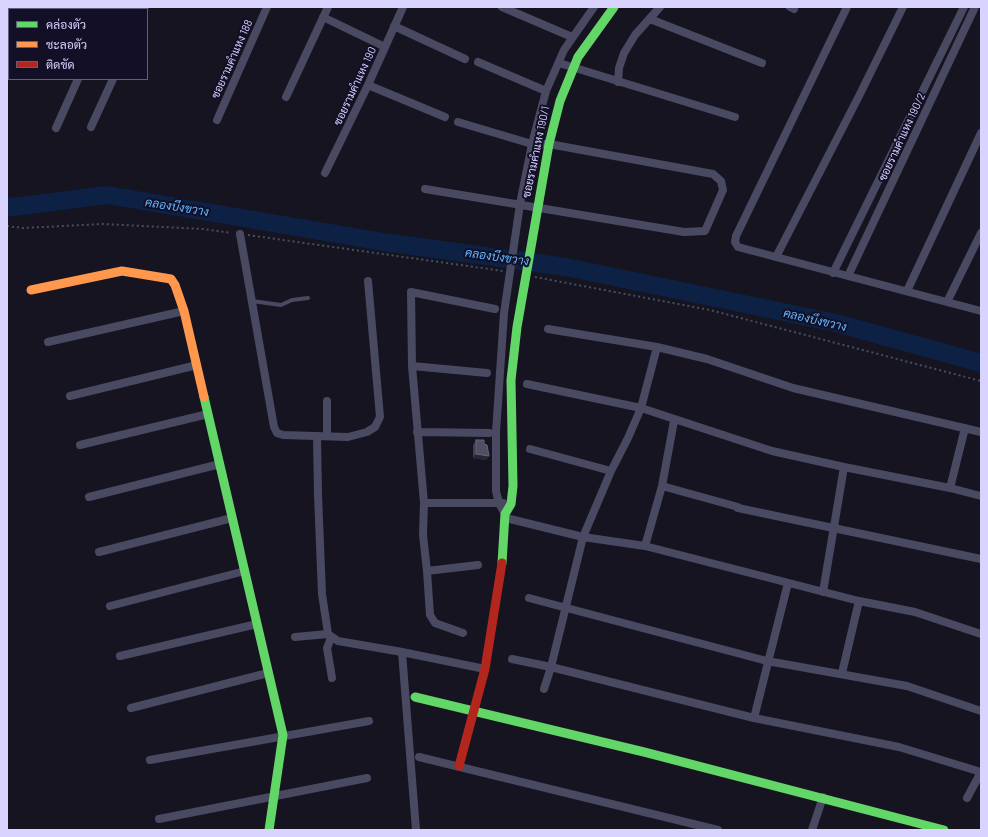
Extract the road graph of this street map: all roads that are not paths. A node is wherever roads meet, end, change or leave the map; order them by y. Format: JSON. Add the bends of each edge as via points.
{"nodes":[{"id":1,"x":267,"y":7,"type":"edge"},
{"id":2,"x":328,"y":7,"type":"edge"},
{"id":3,"x":403,"y":7,"type":"edge"},
{"id":4,"x":594,"y":7,"type":"edge"},
{"id":5,"x":614,"y":7,"type":"edge"},
{"id":6,"x":660,"y":7,"type":"edge"},
{"id":7,"x":847,"y":7,"type":"edge"},
{"id":8,"x":902,"y":7,"type":"edge"},
{"id":9,"x":964,"y":7,"type":"edge"},
{"id":10,"x":976,"y":7,"type":"edge"},
{"id":11,"x":502,"y":8,"type":"edge"},
{"id":12,"x":323,"y":17,"type":"junction"},
{"id":13,"x":650,"y":19,"type":"junction"},
{"id":14,"x":394,"y":26,"type":"junction"},
{"id":15,"x":572,"y":37,"type":"junction"},
{"id":16,"x":385,"y":48,"type":"junction"},
{"id":17,"x":465,"y":59,"type":"dead end"},
{"id":18,"x":478,"y":62,"type":"dead end"},
{"id":19,"x":559,"y":63,"type":"junction"},
{"id":20,"x":762,"y":63,"type":"dead end"},
{"id":21,"x":573,"y":68,"type":"junction"},
{"id":22,"x":78,"y":80,"type":"edge"},
{"id":23,"x":113,"y":80,"type":"edge"},
{"id":24,"x":618,"y":82,"type":"junction"},
{"id":25,"x":368,"y":85,"type":"junction"},
{"id":26,"x":546,"y":91,"type":"junction"},
{"id":27,"x":286,"y":97,"type":"dead end"},
{"id":28,"x":445,"y":117,"type":"dead end"},
{"id":29,"x":735,"y":117,"type":"dead end"},
{"id":30,"x":217,"y":120,"type":"dead end"},
{"id":31,"x":458,"y":122,"type":"dead end"},
{"id":32,"x":91,"y":127,"type":"dead end"},
{"id":33,"x":56,"y":128,"type":"dead end"},
{"id":34,"x":981,"y":133,"type":"edge"},
{"id":35,"x":532,"y":144,"type":"junction"},
{"id":36,"x":549,"y":144,"type":"junction"},
{"id":37,"x":325,"y":173,"type":"dead end"},
{"id":38,"x":425,"y":189,"type":"dead end"},
{"id":39,"x":520,"y":204,"type":"junction"},
{"id":40,"x":536,"y":207,"type":"junction"},
{"id":41,"x":981,"y":233,"type":"edge"},
{"id":42,"x":240,"y":234,"type":"road end"},
{"id":43,"x":776,"y":257,"type":"junction"},
{"id":44,"x":833,"y":272,"type":"junction"},
{"id":45,"x":848,"y":276,"type":"junction"},
{"id":46,"x":368,"y":281,"type":"dead end"},
{"id":47,"x":32,"y":290,"type":"dead end"},
{"id":48,"x":907,"y":291,"type":"junction"},
{"id":49,"x":308,"y":298,"type":"dead end"},
{"id":50,"x":252,"y":301,"type":"junction"},
{"id":51,"x":948,"y":302,"type":"junction"},
{"id":52,"x":495,"y":309,"type":"dead end"},
{"id":53,"x":184,"y":311,"type":"junction"},
{"id":54,"x":981,"y":311,"type":"edge"},
{"id":55,"x":503,"y":323,"type":"junction"},
{"id":56,"x":517,"y":327,"type":"junction"},
{"id":57,"x":548,"y":329,"type":"dead end"},
{"id":58,"x":48,"y":342,"type":"dead end"},
{"id":59,"x":657,"y":347,"type":"junction"},
{"id":60,"x":197,"y":365,"type":"junction"},
{"id":61,"x":412,"y":366,"type":"junction"},
{"id":62,"x":487,"y":373,"type":"dead end"},
{"id":63,"x":528,"y":384,"type":"dead end"},
{"id":64,"x":70,"y":396,"type":"dead end"},
{"id":65,"x":327,"y":401,"type":"dead end"},
{"id":66,"x":641,"y":408,"type":"junction"},
{"id":67,"x":208,"y":414,"type":"junction"},
{"id":68,"x":674,"y":420,"type":"junction"},
{"id":69,"x":965,"y":428,"type":"junction"},
{"id":70,"x":417,"y":432,"type":"junction"},
{"id":71,"x":981,"y":432,"type":"edge"},
{"id":72,"x":489,"y":433,"type":"dead end"},
{"id":73,"x":327,"y":436,"type":"junction"},
{"id":74,"x":318,"y":437,"type":"junction"},
{"id":75,"x":497,"y":438,"type":"junction"},
{"id":76,"x":513,"y":439,"type":"junction"},
{"id":77,"x":80,"y":445,"type":"dead end"},
{"id":78,"x":530,"y":449,"type":"dead end"},
{"id":79,"x":220,"y":464,"type":"junction"},
{"id":80,"x":844,"y":467,"type":"junction"},
{"id":81,"x":611,"y":471,"type":"junction"},
{"id":82,"x":662,"y":486,"type":"junction"},
{"id":83,"x":950,"y":488,"type":"junction"},
{"id":84,"x":981,"y":496,"type":"edge"},
{"id":85,"x":89,"y":498,"type":"dead end"},
{"id":86,"x":424,"y":503,"type":"junction"},
{"id":87,"x":499,"y":503,"type":"junction"},
{"id":88,"x":511,"y":504,"type":"junction"},
{"id":89,"x":506,"y":516,"type":"junction"},
{"id":90,"x":232,"y":518,"type":"junction"},
{"id":91,"x":834,"y":527,"type":"junction"},
{"id":92,"x":583,"y":537,"type":"junction"},
{"id":93,"x":645,"y":546,"type":"junction"},
{"id":94,"x":99,"y":552,"type":"dead end"},
{"id":95,"x":981,"y":560,"type":"edge"},
{"id":96,"x":478,"y":565,"type":"dead end"},
{"id":97,"x":245,"y":571,"type":"junction"},
{"id":98,"x":428,"y":571,"type":"junction"},
{"id":99,"x":788,"y":583,"type":"junction"},
{"id":100,"x":823,"y":592,"type":"junction"},
{"id":101,"x":529,"y":598,"type":"dead end"},
{"id":102,"x":859,"y":601,"type":"junction"},
{"id":103,"x":110,"y":606,"type":"dead end"},
{"id":104,"x":565,"y":607,"type":"junction"},
{"id":105,"x":257,"y":624,"type":"junction"},
{"id":106,"x":463,"y":633,"type":"dead end"},
{"id":107,"x":981,"y":634,"type":"edge"},
{"id":108,"x":329,"y":636,"type":"junction"},
{"id":109,"x":295,"y":638,"type":"dead end"},
{"id":110,"x":402,"y":652,"type":"junction"},
{"id":111,"x":120,"y":656,"type":"dead end"},
{"id":112,"x":512,"y":659,"type":"dead end"},
{"id":113,"x":767,"y":661,"type":"junction"},
{"id":114,"x":551,"y":667,"type":"junction"},
{"id":115,"x":485,"y":669,"type":"junction"},
{"id":116,"x":268,"y":673,"type":"junction"},
{"id":117,"x":842,"y":673,"type":"junction"},
{"id":118,"x":332,"y":678,"type":"dead end"},
{"id":119,"x":544,"y":689,"type":"dead end"},
{"id":120,"x":415,"y":697,"type":"dead end"},
{"id":121,"x":131,"y":708,"type":"dead end"},
{"id":122,"x":981,"y":710,"type":"edge"},
{"id":123,"x":473,"y":711,"type":"junction"},
{"id":124,"x":754,"y":718,"type":"junction"},
{"id":125,"x":370,"y":721,"type":"dead end"},
{"id":126,"x":283,"y":735,"type":"junction"},
{"id":127,"x":419,"y":757,"type":"dead end"},
{"id":128,"x":150,"y":760,"type":"dead end"},
{"id":129,"x":459,"y":766,"type":"junction"},
{"id":130,"x":981,"y":772,"type":"edge"},
{"id":131,"x":367,"y":778,"type":"dead end"},
{"id":132,"x":275,"y":795,"type":"junction"},
{"id":133,"x":823,"y":797,"type":"junction"},
{"id":134,"x":967,"y":798,"type":"dead end"},
{"id":135,"x":159,"y":819,"type":"dead end"},
{"id":136,"x":269,"y":830,"type":"edge"},
{"id":137,"x":416,"y":830,"type":"edge"},
{"id":138,"x":718,"y":830,"type":"edge"},
{"id":139,"x":814,"y":830,"type":"edge"},
{"id":140,"x":944,"y":830,"type":"edge"}],
"edges":[{"from":1,"to":30,"type":"street","name":"ซอยรามคำแหง 188"},
{"from":2,"to":12,"type":"street"},
{"from":3,"to":14,"type":"street","name":"ซอยรามคำแหง 190"},
{"from":4,"to":15,"type":"street","name":"ซอยรามคำแหง 190/1"},
{"from":5,"to":21,"type":"street","name":"ซอยรามคำแหง 190/1","via":[[582,51]]},
{"from":6,"to":13,"type":"street"},
{"from":7,"to":43,"type":"street","via":[[736,236],[735,242],[738,247]]},
{"from":8,"to":43,"type":"street"},
{"from":9,"to":44,"type":"street","name":"ซอยรามคำแหง 190/2"},
{"from":10,"to":45,"type":"street","name":"ซอยรามคำแหง 190/2"},
{"from":11,"to":15,"type":"street"},
{"from":12,"to":16,"type":"street"},
{"from":12,"to":27,"type":"street"},
{"from":13,"to":20,"type":"street"},
{"from":13,"to":24,"type":"street","via":[[635,35],[624,53]]},
{"from":14,"to":16,"type":"street","name":"ซอยรามคำแหง 190"},
{"from":14,"to":17,"type":"street"},
{"from":15,"to":19,"type":"street","name":"ซอยรามคำแหง 190/1"},
{"from":16,"to":25,"type":"street","name":"ซอยรามคำแหง 190"},
{"from":18,"to":26,"type":"street"},
{"from":19,"to":21,"type":"street"},
{"from":19,"to":26,"type":"street","name":"ซอยรามคำแหง 190/1"},
{"from":21,"to":24,"type":"street"},
{"from":21,"to":36,"type":"street","name":"ซอยรามคำแหง 190/1","via":[[560,101]]},
{"from":22,"to":33,"type":"street"},
{"from":23,"to":32,"type":"street"},
{"from":24,"to":29,"type":"street"},
{"from":25,"to":28,"type":"street"},
{"from":25,"to":37,"type":"street","name":"ซอยรามคำแหง 190"},
{"from":26,"to":35,"type":"street","name":"ซอยรามคำแหง 190/1"},
{"from":31,"to":35,"type":"street"},
{"from":34,"to":48,"type":"street"},
{"from":35,"to":36,"type":"street"},
{"from":35,"to":39,"type":"street","name":"ซอยรามคำแหง 190/1"},
{"from":36,"to":40,"type":"street","name":"ซอยรามคำแหง 190/1"},
{"from":36,"to":40,"type":"street","via":[[713,174],[721,180],[723,190],[704,231],[684,232]]},
{"from":38,"to":39,"type":"street"},
{"from":39,"to":40,"type":"street"},
{"from":39,"to":55,"type":"street","name":"ซอยรามคำแหง 190/1"},
{"from":40,"to":56,"type":"street","name":"ซอยรามคำแหง 190/1"},
{"from":41,"to":51,"type":"street"},
{"from":42,"to":50,"type":"street"},
{"from":43,"to":44,"type":"street"},
{"from":44,"to":45,"type":"street"},
{"from":45,"to":48,"type":"street"},
{"from":46,"to":73,"type":"street","via":[[380,417],[375,427],[367,432],[348,437]]},
{"from":47,"to":53,"type":"street","via":[[122,271],[164,276],[171,279],[175,285]]},
{"from":48,"to":51,"type":"street"},
{"from":49,"to":50,"type":"lane","via":[[292,300],[281,305]]},
{"from":50,"to":74,"type":"street","via":[[274,427],[277,433],[283,435]]},
{"from":51,"to":54,"type":"street"},
{"from":52,"to":61,"type":"street","via":[[411,292]]},
{"from":53,"to":58,"type":"street"},
{"from":53,"to":60,"type":"street"},
{"from":55,"to":56,"type":"street"},
{"from":55,"to":75,"type":"street","name":"ซอยรามคำแหง 190/1"},
{"from":56,"to":76,"type":"street","name":"ซอยรามคำแหง 190/1","via":[[511,380]]},
{"from":57,"to":59,"type":"street"},
{"from":59,"to":66,"type":"street"},
{"from":59,"to":69,"type":"street","via":[[708,359],[793,388]]},
{"from":60,"to":64,"type":"street"},
{"from":60,"to":67,"type":"street"},
{"from":61,"to":62,"type":"street"},
{"from":61,"to":70,"type":"street"},
{"from":63,"to":66,"type":"street"},
{"from":65,"to":73,"type":"street"},
{"from":66,"to":68,"type":"street"},
{"from":66,"to":81,"type":"street"},
{"from":67,"to":77,"type":"street"},
{"from":67,"to":79,"type":"street"},
{"from":68,"to":80,"type":"street","via":[[772,451]]},
{"from":68,"to":82,"type":"street"},
{"from":69,"to":71,"type":"street"},
{"from":69,"to":83,"type":"street"},
{"from":70,"to":72,"type":"street"},
{"from":70,"to":86,"type":"street"},
{"from":73,"to":74,"type":"street"},
{"from":74,"to":108,"type":"street","via":[[322,587]]},
{"from":75,"to":76,"type":"street"},
{"from":75,"to":87,"type":"street","name":"ซอยรามคำแหง 190/1","via":[[496,491]]},
{"from":76,"to":88,"type":"street","name":"ซอยรามคำแหง 190/1"},
{"from":78,"to":81,"type":"street"},
{"from":79,"to":85,"type":"street"},
{"from":79,"to":90,"type":"street"},
{"from":80,"to":83,"type":"street"},
{"from":80,"to":91,"type":"street"},
{"from":81,"to":92,"type":"street"},
{"from":82,"to":91,"type":"street","via":[[738,507]]},
{"from":82,"to":93,"type":"street"},
{"from":83,"to":84,"type":"street"},
{"from":86,"to":87,"type":"street"},
{"from":86,"to":98,"type":"street","via":[[423,535]]},
{"from":87,"to":88,"type":"street"},
{"from":87,"to":89,"type":"street"},
{"from":88,"to":89,"type":"street"},
{"from":89,"to":92,"type":"street"},
{"from":89,"to":115,"type":"street","via":[[502,569]]},
{"from":90,"to":94,"type":"street"},
{"from":90,"to":97,"type":"street"},
{"from":91,"to":95,"type":"street"},
{"from":91,"to":100,"type":"street"},
{"from":92,"to":93,"type":"street"},
{"from":92,"to":104,"type":"street"},
{"from":93,"to":99,"type":"street"},
{"from":96,"to":98,"type":"street"},
{"from":97,"to":103,"type":"street"},
{"from":97,"to":105,"type":"street"},
{"from":98,"to":106,"type":"street","via":[[430,615],[435,624]]},
{"from":99,"to":100,"type":"street"},
{"from":99,"to":113,"type":"street"},
{"from":100,"to":102,"type":"street"},
{"from":101,"to":104,"type":"street"},
{"from":102,"to":107,"type":"street","via":[[914,612]]},
{"from":102,"to":117,"type":"street"},
{"from":104,"to":113,"type":"street"},
{"from":104,"to":114,"type":"street"},
{"from":105,"to":111,"type":"street"},
{"from":105,"to":116,"type":"street"},
{"from":108,"to":109,"type":"street"},
{"from":108,"to":110,"type":"street","via":[[338,641]]},
{"from":108,"to":118,"type":"street","via":[[327,648]]},
{"from":110,"to":115,"type":"street"},
{"from":110,"to":137,"type":"street"},
{"from":112,"to":114,"type":"street"},
{"from":113,"to":117,"type":"street"},
{"from":113,"to":124,"type":"street"},
{"from":114,"to":119,"type":"street"},
{"from":114,"to":124,"type":"street"},
{"from":115,"to":123,"type":"street"},
{"from":116,"to":121,"type":"street"},
{"from":116,"to":126,"type":"street"},
{"from":117,"to":122,"type":"street","via":[[907,686]]},
{"from":120,"to":123,"type":"street"},
{"from":123,"to":129,"type":"street"},
{"from":123,"to":133,"type":"street"},
{"from":124,"to":130,"type":"street","via":[[880,742]]},
{"from":125,"to":126,"type":"street"},
{"from":126,"to":128,"type":"street"},
{"from":126,"to":132,"type":"street"},
{"from":127,"to":129,"type":"street"},
{"from":129,"to":138,"type":"street"},
{"from":130,"to":134,"type":"street"},
{"from":131,"to":132,"type":"street"},
{"from":132,"to":135,"type":"street"},
{"from":132,"to":136,"type":"street"},
{"from":133,"to":139,"type":"street"},
{"from":133,"to":140,"type":"street"}]}
